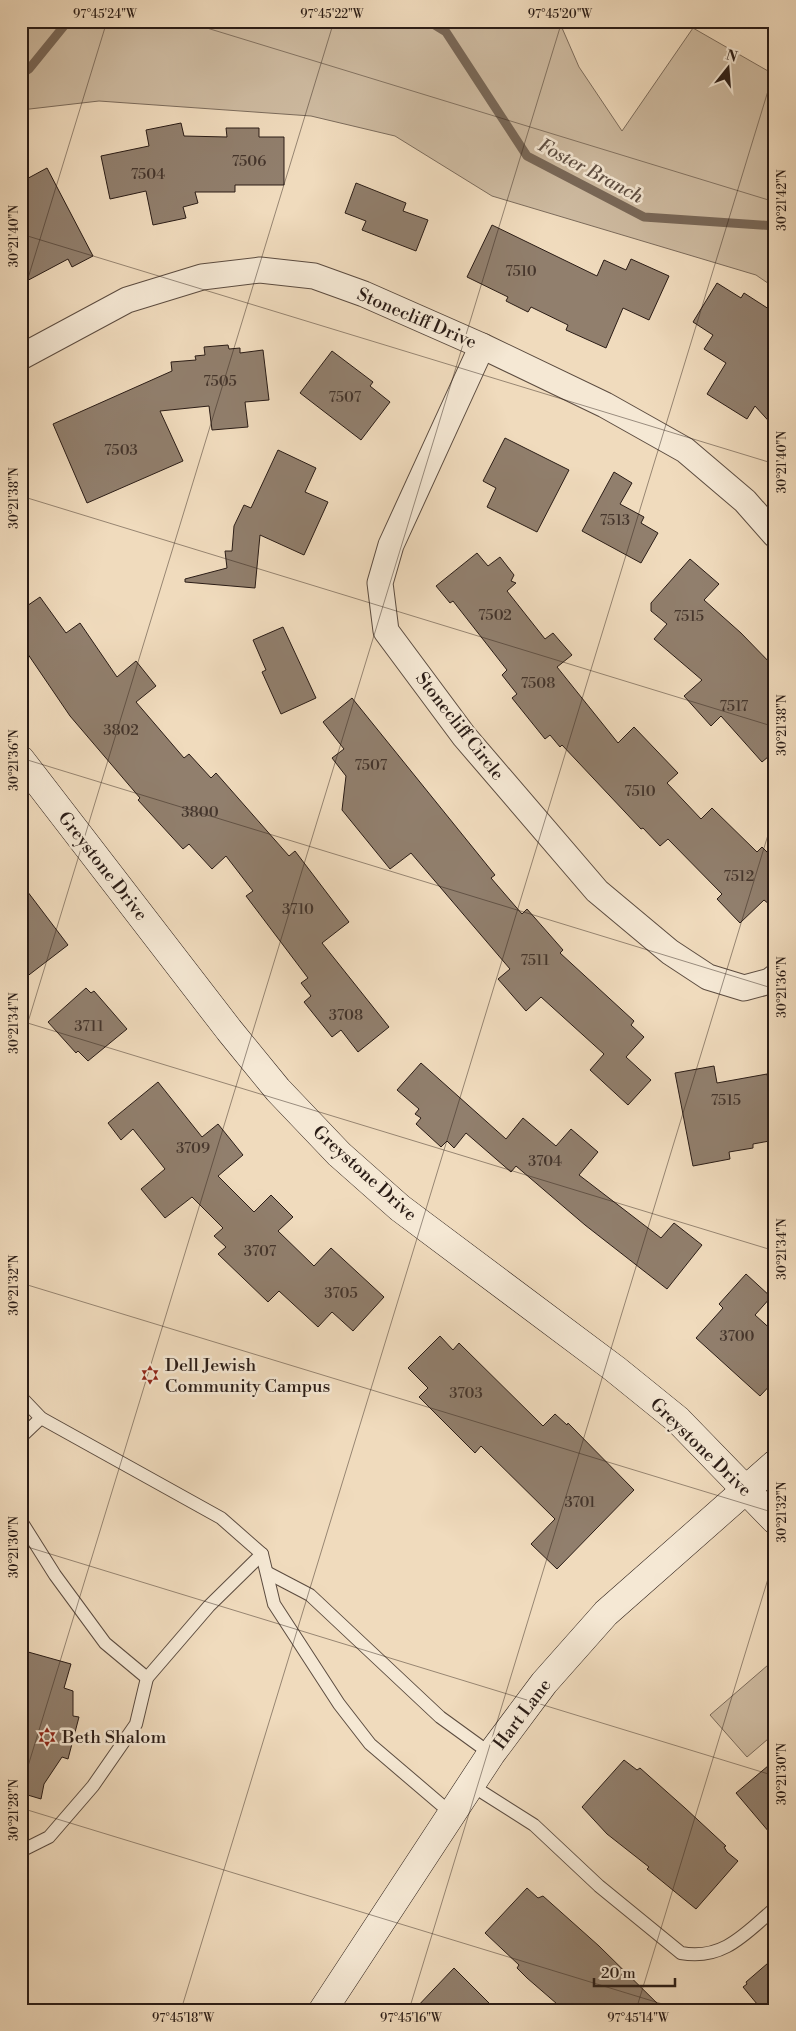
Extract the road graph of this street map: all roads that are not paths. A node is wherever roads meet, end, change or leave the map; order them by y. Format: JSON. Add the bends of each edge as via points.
{"nodes":[{"id":1,"x":482,"y":346,"type":"junction"},
{"id":2,"x":21,"y":357,"type":"edge"},
{"id":3,"x":775,"y":535,"type":"edge"},
{"id":4,"x":21,"y":760,"type":"edge"},
{"id":5,"x":775,"y":976,"type":"edge"},
{"id":6,"x":21,"y":1397,"type":"edge"},
{"id":7,"x":41,"y":1418,"type":"junction"},
{"id":8,"x":21,"y":1438,"type":"edge"},
{"id":9,"x":775,"y":1464,"type":"edge"},
{"id":10,"x":746,"y":1490,"type":"junction"},
{"id":11,"x":775,"y":1520,"type":"edge"},
{"id":12,"x":21,"y":1521,"type":"edge"},
{"id":13,"x":262,"y":1554,"type":"junction"},
{"id":14,"x":268,"y":1573,"type":"junction"},
{"id":15,"x":147,"y":1678,"type":"junction"},
{"id":16,"x":491,"y":1754,"type":"junction"},
{"id":17,"x":471,"y":1785,"type":"junction"},
{"id":18,"x":452,"y":1814,"type":"junction"},
{"id":19,"x":21,"y":1851,"type":"edge"},
{"id":20,"x":775,"y":1908,"type":"edge"},
{"id":21,"x":330,"y":2007,"type":"edge"}],
"edges":[{"from":1,"to":2,"type":"street","name":"Stonecliff Drive","via":[[364,294],[314,276],[260,270],[202,277],[128,300]]},
{"from":1,"to":3,"type":"street","name":"Stonecliff Drive","via":[[605,405],[685,450],[745,501]]},
{"from":1,"to":5,"type":"street","name":"Stonecliff Circle","via":[[391,545],[380,583],[386,631],[464,736],[597,891],[670,952],[708,977],[744,988],[770,981]]},
{"from":4,"to":10,"type":"street","name":"Greystone Drive","via":[[229,1030],[278,1090],[339,1154],[400,1208],[678,1420]]},
{"from":6,"to":7,"type":"lane"},
{"from":7,"to":8,"type":"lane"},
{"from":7,"to":13,"type":"lane","via":[[220,1518]]},
{"from":9,"to":10,"type":"street","name":"Hart Lane"},
{"from":10,"to":11,"type":"street","name":"Greystone Drive"},
{"from":10,"to":16,"type":"street","name":"Hart Lane","via":[[606,1613],[544,1683]]},
{"from":12,"to":15,"type":"lane","via":[[55,1575],[105,1643]]},
{"from":13,"to":14,"type":"lane"},
{"from":13,"to":15,"type":"lane","via":[[209,1606]]},
{"from":14,"to":16,"type":"lane","via":[[310,1595],[440,1717]]},
{"from":14,"to":18,"type":"lane","via":[[274,1604],[339,1704],[370,1744]]},
{"from":15,"to":19,"type":"lane","via":[[136,1724],[93,1786],[49,1837]]},
{"from":16,"to":17,"type":"street","name":"Hart Lane"},
{"from":17,"to":18,"type":"street","name":"Hart Lane"},
{"from":17,"to":20,"type":"lane","via":[[534,1825],[600,1886],[681,1953],[710,1954],[730,1946]]},
{"from":18,"to":21,"type":"street","name":"Hart Lane"}]}
